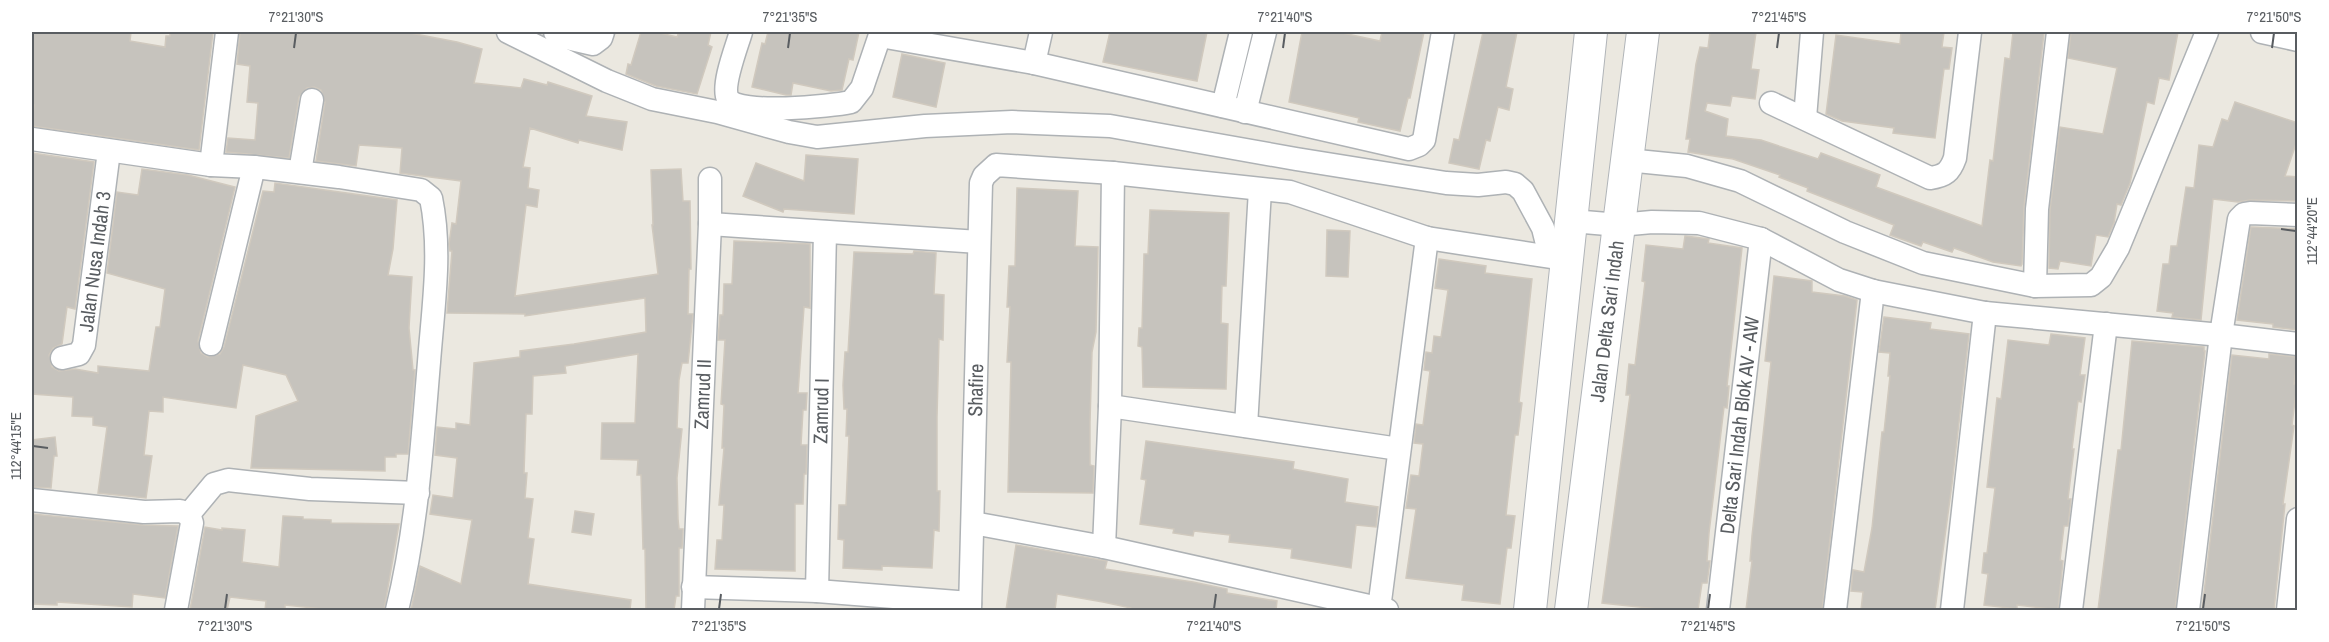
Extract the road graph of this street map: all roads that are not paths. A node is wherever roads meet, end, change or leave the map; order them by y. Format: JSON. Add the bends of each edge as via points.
{"nodes":[{"id":1,"x":227,"y":32,"type":"edge"},
{"id":2,"x":508,"y":32,"type":"edge"},
{"id":3,"x":555,"y":32,"type":"edge"},
{"id":4,"x":603,"y":32,"type":"edge"},
{"id":5,"x":741,"y":32,"type":"edge"},
{"id":6,"x":1041,"y":32,"type":"edge"},
{"id":7,"x":1241,"y":32,"type":"edge"},
{"id":8,"x":1265,"y":32,"type":"edge"},
{"id":9,"x":1443,"y":32,"type":"edge"},
{"id":10,"x":1592,"y":32,"type":"edge"},
{"id":11,"x":1643,"y":32,"type":"edge"},
{"id":12,"x":1797,"y":32,"type":"edge"},
{"id":13,"x":1812,"y":32,"type":"edge"},
{"id":14,"x":1970,"y":32,"type":"edge"},
{"id":15,"x":2058,"y":32,"type":"edge"},
{"id":16,"x":2207,"y":32,"type":"edge"},
{"id":17,"x":2262,"y":32,"type":"edge"},
{"id":18,"x":880,"y":34,"type":"edge"},
{"id":19,"x":2298,"y":40,"type":"edge"},
{"id":20,"x":1034,"y":63,"type":"junction"},
{"id":21,"x":312,"y":100,"type":"dead end"},
{"id":22,"x":1234,"y":109,"type":"junction"},
{"id":23,"x":1789,"y":110,"type":"junction"},
{"id":24,"x":32,"y":139,"type":"edge"},
{"id":25,"x":109,"y":151,"type":"junction"},
{"id":26,"x":1627,"y":160,"type":"junction"},
{"id":27,"x":211,"y":165,"type":"junction"},
{"id":28,"x":254,"y":166,"type":"junction"},
{"id":29,"x":300,"y":172,"type":"junction"},
{"id":30,"x":1113,"y":173,"type":"junction"},
{"id":31,"x":710,"y":179,"type":"dead end"},
{"id":32,"x":1260,"y":190,"type":"junction"},
{"id":33,"x":2298,"y":215,"type":"edge"},
{"id":34,"x":1572,"y":221,"type":"junction"},
{"id":35,"x":710,"y":224,"type":"junction"},
{"id":36,"x":1619,"y":225,"type":"junction"},
{"id":37,"x":825,"y":232,"type":"junction"},
{"id":38,"x":1427,"y":238,"type":"junction"},
{"id":39,"x":1761,"y":239,"type":"junction"},
{"id":40,"x":980,"y":242,"type":"junction"},
{"id":41,"x":1559,"y":258,"type":"junction"},
{"id":42,"x":2035,"y":286,"type":"junction"},
{"id":43,"x":1874,"y":291,"type":"junction"},
{"id":44,"x":1985,"y":313,"type":"junction"},
{"id":45,"x":2106,"y":324,"type":"junction"},
{"id":46,"x":2221,"y":334,"type":"junction"},
{"id":47,"x":211,"y":344,"type":"dead end"},
{"id":48,"x":2298,"y":344,"type":"edge"},
{"id":49,"x":62,"y":358,"type":"dead end"},
{"id":50,"x":1110,"y":406,"type":"junction"},
{"id":51,"x":1552,"y":407,"type":"junction"},
{"id":52,"x":1596,"y":411,"type":"junction"},
{"id":53,"x":1246,"y":426,"type":"junction"},
{"id":54,"x":1400,"y":449,"type":"junction"},
{"id":55,"x":418,"y":493,"type":"junction"},
{"id":56,"x":32,"y":500,"type":"edge"},
{"id":57,"x":189,"y":514,"type":"junction"},
{"id":58,"x":2298,"y":519,"type":"edge"},
{"id":59,"x":974,"y":523,"type":"junction"},
{"id":60,"x":1104,"y":547,"type":"junction"},
{"id":61,"x":693,"y":587,"type":"junction"},
{"id":62,"x":817,"y":591,"type":"junction"},
{"id":63,"x":900,"y":604,"type":"edge"},
{"id":64,"x":970,"y":607,"type":"edge"},
{"id":65,"x":176,"y":610,"type":"edge"},
{"id":66,"x":397,"y":610,"type":"edge"},
{"id":67,"x":693,"y":610,"type":"edge"},
{"id":68,"x":1383,"y":610,"type":"edge"},
{"id":69,"x":1530,"y":610,"type":"edge"},
{"id":70,"x":1570,"y":610,"type":"edge"},
{"id":71,"x":1718,"y":610,"type":"edge"},
{"id":72,"x":1835,"y":610,"type":"edge"},
{"id":73,"x":1952,"y":610,"type":"edge"},
{"id":74,"x":2072,"y":610,"type":"edge"},
{"id":75,"x":2188,"y":610,"type":"edge"},
{"id":76,"x":2288,"y":610,"type":"edge"}],
"edges":[{"from":1,"to":27,"type":"street"},
{"from":2,"to":41,"type":"street","via":[[652,99],[817,137],[1012,122],[1110,126],[1446,183],[1515,184],[1523,191]]},
{"from":3,"to":4,"type":"street","via":[[593,44]]},
{"from":5,"to":18,"type":"street","via":[[726,89],[728,99],[744,107],[828,107],[851,102],[862,88]]},
{"from":6,"to":20,"type":"street"},
{"from":7,"to":22,"type":"street"},
{"from":8,"to":22,"type":"street"},
{"from":9,"to":22,"type":"street","via":[[1424,140],[1415,148]]},
{"from":10,"to":34,"type":"street"},
{"from":11,"to":26,"type":"street","name":"Jalan Delta Sari Indah"},
{"from":12,"to":23,"type":"street"},
{"from":13,"to":23,"type":"street"},
{"from":14,"to":23,"type":"street","via":[[1955,158],[1951,171],[1942,176],[1930,178]]},
{"from":15,"to":42,"type":"street","via":[[2037,208]]},
{"from":16,"to":42,"type":"street","via":[[2118,248],[2101,278],[2091,285]]},
{"from":17,"to":19,"type":"street"},
{"from":18,"to":20,"type":"street"},
{"from":20,"to":22,"type":"street"},
{"from":21,"to":29,"type":"street"},
{"from":24,"to":25,"type":"street"},
{"from":25,"to":27,"type":"street"},
{"from":25,"to":49,"type":"street","name":"Jalan Nusa Indah 3","via":[[84,345],[79,354]]},
{"from":26,"to":36,"type":"street","name":"Jalan Delta Sari Indah"},
{"from":26,"to":42,"type":"street","via":[[1686,166],[1740,181],[1845,232],[1923,263]]},
{"from":27,"to":28,"type":"street"},
{"from":28,"to":29,"type":"street"},
{"from":28,"to":47,"type":"street"},
{"from":29,"to":55,"type":"street","via":[[421,190],[431,198],[437,227]]},
{"from":30,"to":32,"type":"street"},
{"from":30,"to":40,"type":"street","name":"Shafire","via":[[996,165],[981,183]]},
{"from":30,"to":50,"type":"street"},
{"from":31,"to":35,"type":"street","name":"Zamrud II"},
{"from":32,"to":38,"type":"street","via":[[1305,195]]},
{"from":32,"to":53,"type":"street"},
{"from":33,"to":46,"type":"street","via":[[2250,213],[2239,219]]},
{"from":34,"to":36,"type":"street"},
{"from":34,"to":41,"type":"street"},
{"from":35,"to":37,"type":"street"},
{"from":35,"to":61,"type":"street","name":"Zamrud II"},
{"from":36,"to":39,"type":"street","via":[[1699,224]]},
{"from":36,"to":52,"type":"street","name":"Jalan Delta Sari Indah"},
{"from":37,"to":40,"type":"street"},
{"from":37,"to":62,"type":"street","name":"Zamrud I"},
{"from":38,"to":41,"type":"street"},
{"from":38,"to":54,"type":"street"},
{"from":39,"to":43,"type":"street","via":[[1839,280]]},
{"from":39,"to":71,"type":"street","name":"Delta Sari Indah Blok AV - AW"},
{"from":40,"to":59,"type":"street","name":"Shafire"},
{"from":41,"to":51,"type":"street"},
{"from":43,"to":44,"type":"street"},
{"from":43,"to":72,"type":"street"},
{"from":44,"to":45,"type":"street"},
{"from":44,"to":73,"type":"street"},
{"from":45,"to":46,"type":"street"},
{"from":45,"to":74,"type":"street"},
{"from":46,"to":48,"type":"street"},
{"from":46,"to":75,"type":"street"},
{"from":50,"to":53,"type":"street"},
{"from":50,"to":60,"type":"street"},
{"from":51,"to":52,"type":"street"},
{"from":51,"to":69,"type":"street"},
{"from":52,"to":70,"type":"street","name":"Jalan Delta Sari Indah"},
{"from":53,"to":54,"type":"street"},
{"from":54,"to":68,"type":"street"},
{"from":55,"to":57,"type":"street","via":[[310,489],[228,480],[214,484]]},
{"from":55,"to":66,"type":"street"},
{"from":56,"to":57,"type":"street"},
{"from":57,"to":65,"type":"street","via":[[192,523]]},
{"from":58,"to":76,"type":"street"},
{"from":59,"to":60,"type":"street"},
{"from":59,"to":64,"type":"street","name":"Shafire"},
{"from":60,"to":68,"type":"street"},
{"from":61,"to":62,"type":"street"},
{"from":61,"to":67,"type":"street","name":"Zamrud II"},
{"from":62,"to":63,"type":"street"},
{"from":63,"to":64,"type":"street"}]}
